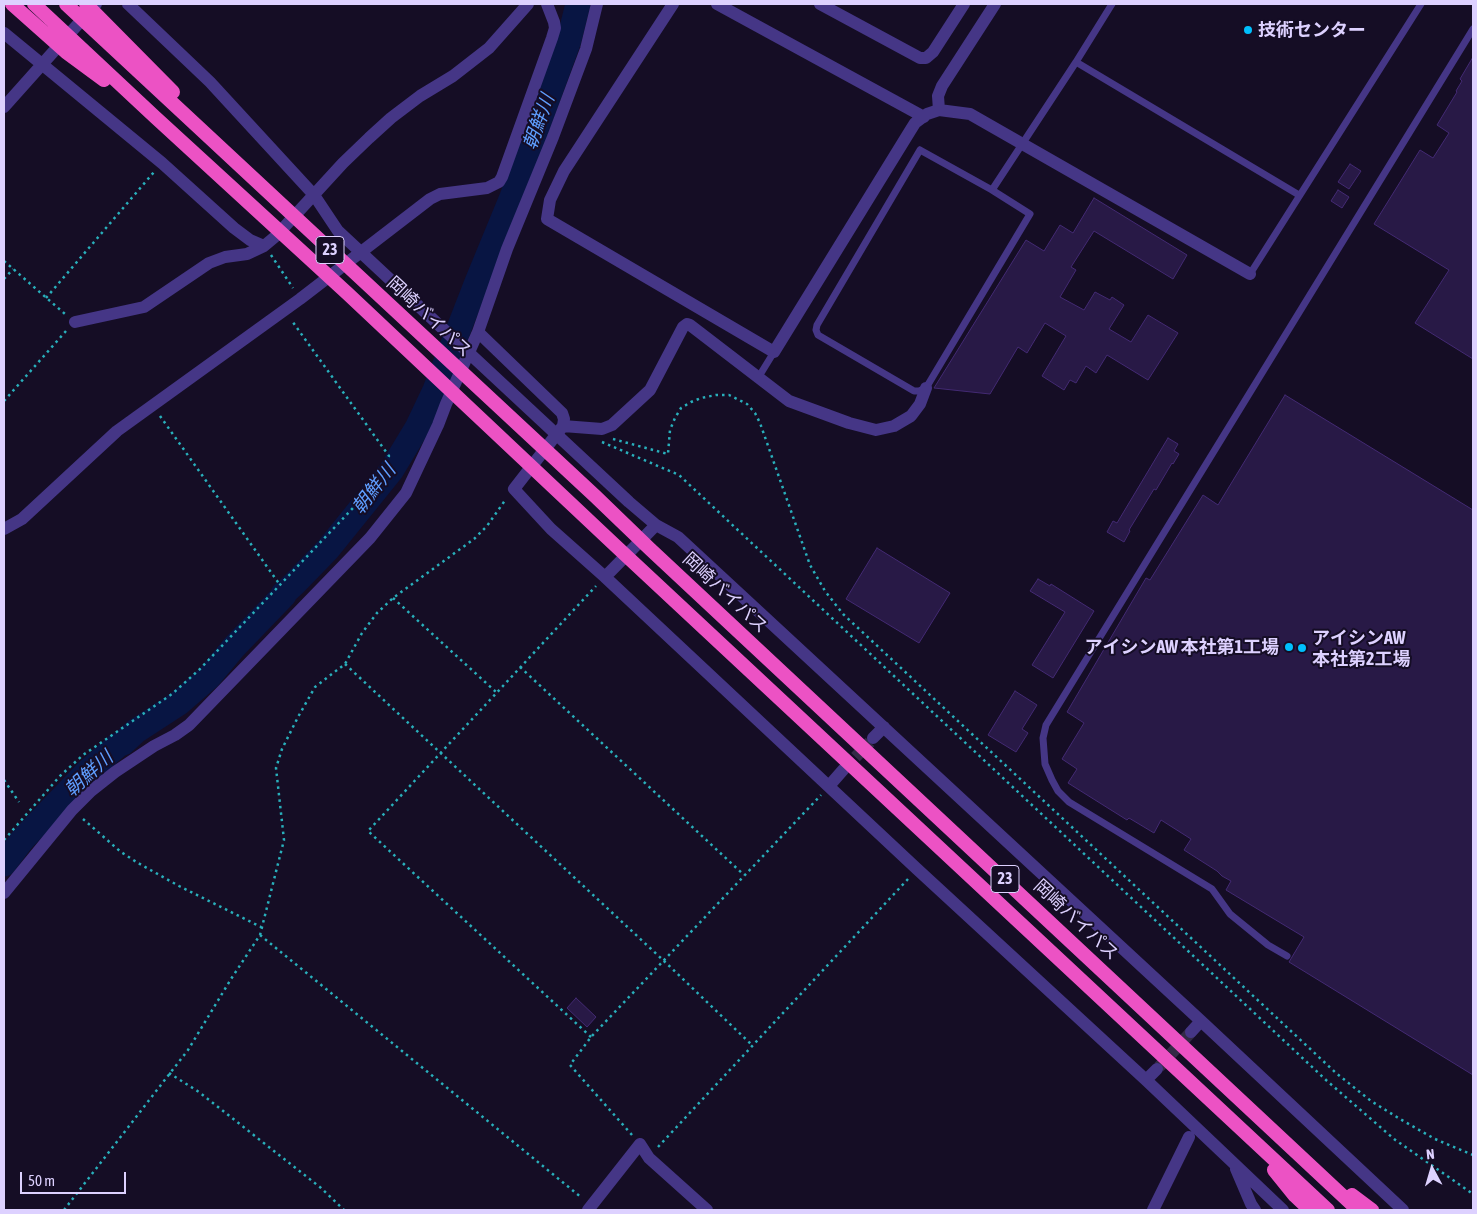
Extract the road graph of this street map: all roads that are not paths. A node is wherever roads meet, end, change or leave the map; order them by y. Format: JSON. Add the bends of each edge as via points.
{"nodes":[{"id":1,"x":12,"y":4,"type":"edge"},
{"id":2,"x":34,"y":4,"type":"edge"},
{"id":3,"x":66,"y":4,"type":"edge"},
{"id":4,"x":86,"y":4,"type":"edge"},
{"id":5,"x":96,"y":4,"type":"edge"},
{"id":6,"x":128,"y":4,"type":"edge"},
{"id":7,"x":528,"y":4,"type":"edge"},
{"id":8,"x":547,"y":4,"type":"edge"},
{"id":9,"x":598,"y":4,"type":"edge"},
{"id":10,"x":673,"y":4,"type":"edge"},
{"id":11,"x":717,"y":4,"type":"edge"},
{"id":12,"x":820,"y":4,"type":"edge"},
{"id":13,"x":964,"y":4,"type":"edge"},
{"id":14,"x":995,"y":4,"type":"edge"},
{"id":15,"x":1112,"y":4,"type":"edge"},
{"id":16,"x":1421,"y":4,"type":"edge"},
{"id":17,"x":1473,"y":28,"type":"edge"},
{"id":18,"x":4,"y":33,"type":"edge"},
{"id":19,"x":1076,"y":62,"type":"junction"},
{"id":20,"x":41,"y":65,"type":"junction"},
{"id":21,"x":4,"y":107,"type":"edge"},
{"id":22,"x":939,"y":110,"type":"junction"},
{"id":23,"x":924,"y":116,"type":"junction"},
{"id":24,"x":155,"y":117,"type":"junction"},
{"id":25,"x":1023,"y":144,"type":"junction"},
{"id":26,"x":240,"y":167,"type":"junction"},
{"id":27,"x":992,"y":190,"type":"junction"},
{"id":28,"x":1299,"y":194,"type":"junction"},
{"id":29,"x":314,"y":195,"type":"junction"},
{"id":30,"x":264,"y":246,"type":"junction"},
{"id":31,"x":1250,"y":274,"type":"joint"},
{"id":32,"x":75,"y":322,"type":"road end"},
{"id":33,"x":478,"y":332,"type":"junction"},
{"id":34,"x":774,"y":352,"type":"junction"},
{"id":35,"x":758,"y":378,"type":"junction"},
{"id":36,"x":926,"y":388,"type":"junction"},
{"id":37,"x":563,"y":426,"type":"junction"},
{"id":38,"x":656,"y":524,"type":"junction"},
{"id":39,"x":4,"y":529,"type":"edge"},
{"id":40,"x":605,"y":577,"type":"junction"},
{"id":41,"x":884,"y":727,"type":"junction"},
{"id":42,"x":873,"y":738,"type":"tunnel mouth"},
{"id":43,"x":843,"y":770,"type":"tunnel mouth"},
{"id":44,"x":829,"y":786,"type":"junction"},
{"id":45,"x":4,"y":893,"type":"edge"},
{"id":46,"x":1288,"y":956,"type":"dead end"},
{"id":47,"x":1201,"y":1021,"type":"junction"},
{"id":48,"x":1191,"y":1032,"type":"tunnel mouth"},
{"id":49,"x":1156,"y":1069,"type":"tunnel mouth"},
{"id":50,"x":1146,"y":1080,"type":"junction"},
{"id":51,"x":1243,"y":1132,"type":"junction"},
{"id":52,"x":1189,"y":1137,"type":"dead end"},
{"id":53,"x":1234,"y":1165,"type":"junction"},
{"id":54,"x":1315,"y":1169,"type":"junction"},
{"id":55,"x":590,"y":1208,"type":"edge"},
{"id":56,"x":707,"y":1210,"type":"edge"},
{"id":57,"x":1153,"y":1210,"type":"edge"},
{"id":58,"x":1255,"y":1210,"type":"edge"},
{"id":59,"x":1283,"y":1210,"type":"edge"},
{"id":60,"x":1310,"y":1210,"type":"edge"},
{"id":61,"x":1328,"y":1210,"type":"edge"},
{"id":62,"x":1358,"y":1210,"type":"edge"},
{"id":63,"x":1372,"y":1210,"type":"edge"},
{"id":64,"x":1402,"y":1210,"type":"edge"}],
"edges":[{"from":1,"to":24,"type":"highway","number":"23","via":[[66,52]]},
{"from":2,"to":24,"type":"highway","number":"23"},
{"from":3,"to":26,"type":"highway","name":"岡崎バイパス","number":"23"},
{"from":4,"to":26,"type":"highway","number":"23","via":[[157,75]]},
{"from":5,"to":20,"type":"street"},
{"from":6,"to":29,"type":"street","via":[[210,82]]},
{"from":7,"to":29,"type":"street","via":[[489,48],[391,118]]},
{"from":8,"to":39,"type":"street","via":[[554,22],[552,38],[499,182],[487,188],[440,194],[430,199],[300,299],[117,431],[22,518]]},
{"from":9,"to":33,"type":"street","via":[[586,50],[507,249]]},
{"from":10,"to":34,"type":"street","via":[[564,171],[550,200],[547,218]]},
{"from":11,"to":23,"type":"street"},
{"from":12,"to":13,"type":"street","via":[[920,58],[926,58],[933,52]]},
{"from":14,"to":22,"type":"street","via":[[942,86],[938,96]]},
{"from":15,"to":19,"type":"lane"},
{"from":16,"to":28,"type":"lane"},
{"from":17,"to":46,"type":"lane","via":[[1046,725],[1043,738],[1045,764],[1058,791],[1069,802],[1212,889],[1230,914]]},
{"from":18,"to":20,"type":"street"},
{"from":19,"to":25,"type":"lane"},
{"from":19,"to":28,"type":"lane"},
{"from":20,"to":21,"type":"street"},
{"from":20,"to":30,"type":"street","via":[[162,163],[234,228]]},
{"from":22,"to":23,"type":"street"},
{"from":22,"to":25,"type":"street","via":[[970,114]]},
{"from":23,"to":34,"type":"street","via":[[915,123]]},
{"from":24,"to":51,"type":"highway","number":"23"},
{"from":25,"to":27,"type":"lane"},
{"from":25,"to":31,"type":"street"},
{"from":26,"to":54,"type":"highway","name":"岡崎バイパス","number":"23"},
{"from":27,"to":36,"type":"lane","via":[[1030,214]]},
{"from":27,"to":36,"type":"lane","via":[[920,150],[817,325],[818,335],[914,391]]},
{"from":28,"to":31,"type":"lane"},
{"from":29,"to":30,"type":"street"},
{"from":29,"to":38,"type":"street","via":[[338,231]]},
{"from":30,"to":32,"type":"street","via":[[209,263],[144,307]]},
{"from":33,"to":37,"type":"street","via":[[562,413]]},
{"from":33,"to":45,"type":"street","via":[[406,493],[370,538],[189,724],[91,790]]},
{"from":34,"to":35,"type":"lane"},
{"from":35,"to":36,"type":"street","via":[[789,402],[876,430],[894,426],[911,416]]},
{"from":35,"to":37,"type":"street","via":[[687,324],[650,390],[612,425],[602,430]]},
{"from":37,"to":40,"type":"street","via":[[514,488],[551,529]]},
{"from":38,"to":40,"type":"street"},
{"from":38,"to":41,"type":"street","via":[[678,536]]},
{"from":40,"to":44,"type":"street"},
{"from":41,"to":42,"type":"street"},
{"from":41,"to":47,"type":"street"},
{"from":43,"to":44,"type":"street"},
{"from":44,"to":50,"type":"street"},
{"from":47,"to":48,"type":"street"},
{"from":47,"to":64,"type":"street"},
{"from":49,"to":50,"type":"street"},
{"from":50,"to":53,"type":"street"},
{"from":51,"to":60,"type":"highway","number":"23"},
{"from":51,"to":61,"type":"highway","number":"23"},
{"from":52,"to":57,"type":"street"},
{"from":53,"to":58,"type":"street"},
{"from":53,"to":59,"type":"street"},
{"from":54,"to":62,"type":"highway","name":"岡崎バイパス","number":"23"},
{"from":54,"to":63,"type":"highway","number":"23"},
{"from":55,"to":56,"type":"street","via":[[640,1144],[649,1158]]}]}
